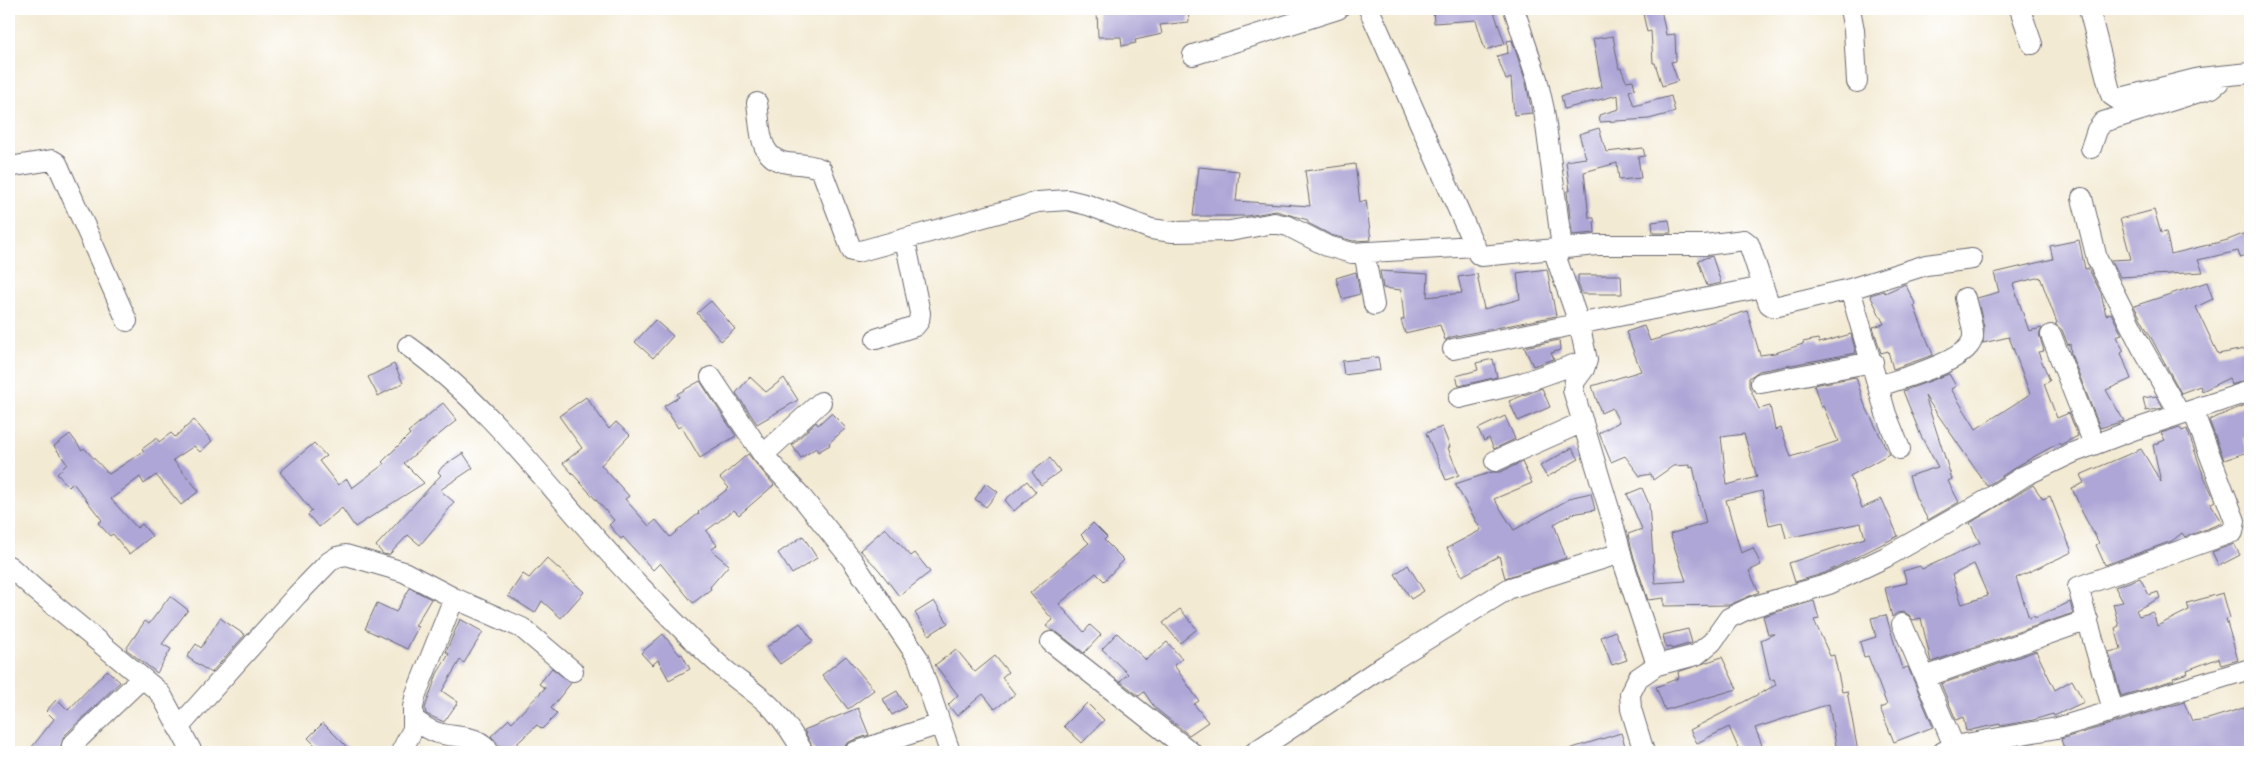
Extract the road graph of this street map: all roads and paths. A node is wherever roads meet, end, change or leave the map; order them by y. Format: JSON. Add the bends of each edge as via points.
{"nodes":[{"id":1,"x":1338,"y":9,"type":"edge"},
{"id":2,"x":1369,"y":9,"type":"edge"},
{"id":3,"x":1514,"y":9,"type":"edge"},
{"id":4,"x":1850,"y":9,"type":"edge"},
{"id":5,"x":2020,"y":9,"type":"edge"},
{"id":6,"x":2089,"y":9,"type":"edge"},
{"id":7,"x":2032,"y":44,"type":"dead end"},
{"id":8,"x":1193,"y":55,"type":"dead end"},
{"id":9,"x":2250,"y":73,"type":"edge"},
{"id":10,"x":2220,"y":76,"type":"junction"},
{"id":11,"x":1857,"y":82,"type":"dead end"},
{"id":12,"x":757,"y":104,"type":"dead end"},
{"id":13,"x":2092,"y":148,"type":"dead end"},
{"id":14,"x":9,"y":167,"type":"edge"},
{"id":15,"x":2082,"y":198,"type":"dead end"},
{"id":16,"x":905,"y":240,"type":"junction"},
{"id":17,"x":1475,"y":246,"type":"junction"},
{"id":18,"x":1558,"y":249,"type":"junction"},
{"id":19,"x":1364,"y":252,"type":"junction"},
{"id":20,"x":1972,"y":259,"type":"dead end"},
{"id":21,"x":1763,"y":287,"type":"junction"},
{"id":22,"x":1850,"y":289,"type":"junction"},
{"id":23,"x":1965,"y":298,"type":"dead end"},
{"id":24,"x":1374,"y":305,"type":"dead end"},
{"id":25,"x":127,"y":321,"type":"dead end"},
{"id":26,"x":1578,"y":323,"type":"junction"},
{"id":27,"x":2051,"y":334,"type":"dead end"},
{"id":28,"x":876,"y":339,"type":"dead end"},
{"id":29,"x":408,"y":346,"type":"dead end"},
{"id":30,"x":1453,"y":350,"type":"dead end"},
{"id":31,"x":1587,"y":360,"type":"junction"},
{"id":32,"x":1873,"y":362,"type":"junction"},
{"id":33,"x":711,"y":377,"type":"dead end"},
{"id":34,"x":1761,"y":383,"type":"dead end"},
{"id":35,"x":1879,"y":386,"type":"junction"},
{"id":36,"x":2250,"y":391,"type":"edge"},
{"id":37,"x":1459,"y":398,"type":"dead end"},
{"id":38,"x":821,"y":402,"type":"dead end"},
{"id":39,"x":2186,"y":413,"type":"junction"},
{"id":40,"x":1584,"y":422,"type":"junction"},
{"id":41,"x":2094,"y":444,"type":"junction"},
{"id":42,"x":1900,"y":449,"type":"dead end"},
{"id":43,"x":763,"y":455,"type":"junction"},
{"id":44,"x":1495,"y":461,"type":"dead end"},
{"id":45,"x":1621,"y":553,"type":"junction"},
{"id":46,"x":9,"y":566,"type":"edge"},
{"id":47,"x":454,"y":598,"type":"junction"},
{"id":48,"x":2088,"y":620,"type":"junction"},
{"id":49,"x":1902,"y":624,"type":"dead end"},
{"id":50,"x":1052,"y":642,"type":"dead end"},
{"id":51,"x":1657,"y":665,"type":"junction"},
{"id":52,"x":2250,"y":669,"type":"edge"},
{"id":53,"x":573,"y":671,"type":"dead end"},
{"id":54,"x":1925,"y":677,"type":"junction"},
{"id":55,"x":142,"y":679,"type":"junction"},
{"id":56,"x":2113,"y":710,"type":"junction"},
{"id":57,"x":414,"y":719,"type":"junction"},
{"id":58,"x":940,"y":724,"type":"junction"},
{"id":59,"x":178,"y":728,"type":"junction"},
{"id":60,"x":1948,"y":749,"type":"edge"},
{"id":61,"x":71,"y":752,"type":"edge"},
{"id":62,"x":192,"y":752,"type":"edge"},
{"id":63,"x":402,"y":752,"type":"edge"},
{"id":64,"x":489,"y":752,"type":"edge"},
{"id":65,"x":804,"y":752,"type":"edge"},
{"id":66,"x":855,"y":752,"type":"edge"},
{"id":67,"x":950,"y":752,"type":"edge"},
{"id":68,"x":1192,"y":752,"type":"edge"},
{"id":69,"x":1255,"y":752,"type":"edge"},
{"id":70,"x":1644,"y":752,"type":"edge"}],
"edges":[{"from":1,"to":8,"type":"street"},
{"from":2,"to":17,"type":"street"},
{"from":3,"to":18,"type":"street","via":[[1544,110]]},
{"from":4,"to":11,"type":"street"},
{"from":5,"to":7,"type":"street"},
{"from":6,"to":10,"type":"street","via":[[2114,98]]},
{"from":9,"to":10,"type":"street"},
{"from":10,"to":13,"type":"street","via":[[2219,83],[2212,88],[2103,122]]},
{"from":12,"to":16,"type":"street","via":[[764,151],[772,159],[821,169],[852,251],[862,252]]},
{"from":14,"to":25,"type":"street","via":[[52,160],[57,163]]},
{"from":15,"to":39,"type":"street","via":[[2097,259],[2141,346]]},
{"from":16,"to":19,"type":"street","via":[[1038,202],[1068,200],[1151,229],[1230,231],[1274,223],[1288,226],[1327,246],[1352,253]]},
{"from":16,"to":28,"type":"street","via":[[919,321],[915,326]]},
{"from":17,"to":18,"type":"street","via":[[1483,257]]},
{"from":17,"to":19,"type":"street"},
{"from":18,"to":21,"type":"street","via":[[1705,245],[1744,240],[1749,244]]},
{"from":18,"to":26,"type":"street"},
{"from":19,"to":24,"type":"street"},
{"from":20,"to":22,"type":"street","via":[[1926,266]]},
{"from":21,"to":22,"type":"street","via":[[1769,304],[1774,308]]},
{"from":21,"to":26,"type":"street"},
{"from":22,"to":32,"type":"street"},
{"from":23,"to":35,"type":"street","via":[[1973,336],[1967,349],[1950,360]]},
{"from":26,"to":30,"type":"street"},
{"from":26,"to":31,"type":"street"},
{"from":27,"to":41,"type":"street"},
{"from":29,"to":65,"type":"street","via":[[435,366],[499,428],[635,581],[687,634],[773,708]]},
{"from":31,"to":37,"type":"street","via":[[1522,383]]},
{"from":31,"to":40,"type":"street","via":[[1573,390]]},
{"from":32,"to":34,"type":"street"},
{"from":32,"to":35,"type":"street"},
{"from":33,"to":43,"type":"street"},
{"from":35,"to":42,"type":"street"},
{"from":36,"to":39,"type":"street"},
{"from":38,"to":43,"type":"street"},
{"from":39,"to":41,"type":"street"},
{"from":39,"to":48,"type":"street","via":[[2236,521],[2235,528],[2233,532],[2188,550],[2080,585],[2078,590]]},
{"from":40,"to":44,"type":"street"},
{"from":40,"to":45,"type":"street"},
{"from":41,"to":51,"type":"street","via":[[2024,476],[1886,557],[1829,584],[1752,607],[1729,618],[1712,642],[1696,655]]},
{"from":43,"to":58,"type":"street","via":[[852,560],[918,658]]},
{"from":45,"to":51,"type":"street"},
{"from":45,"to":69,"type":"street","via":[[1510,588],[1385,665]]},
{"from":46,"to":55,"type":"street"},
{"from":47,"to":53,"type":"street","via":[[522,628]]},
{"from":47,"to":57,"type":"street","via":[[416,694]]},
{"from":47,"to":59,"type":"street","via":[[404,572],[346,555],[337,557],[297,595]]},
{"from":48,"to":54,"type":"street"},
{"from":48,"to":56,"type":"street"},
{"from":49,"to":54,"type":"street"},
{"from":50,"to":68,"type":"street"},
{"from":51,"to":70,"type":"street","via":[[1638,678],[1630,694],[1631,709]]},
{"from":52,"to":56,"type":"street"},
{"from":54,"to":60,"type":"street"},
{"from":55,"to":59,"type":"street","via":[[162,696]]},
{"from":55,"to":61,"type":"street","via":[[72,745]]},
{"from":56,"to":60,"type":"street","via":[[2056,728]]},
{"from":57,"to":63,"type":"street"},
{"from":57,"to":64,"type":"street","via":[[436,732],[474,740],[486,746]]},
{"from":58,"to":66,"type":"street"},
{"from":58,"to":67,"type":"street"},
{"from":59,"to":62,"type":"street"}]}
